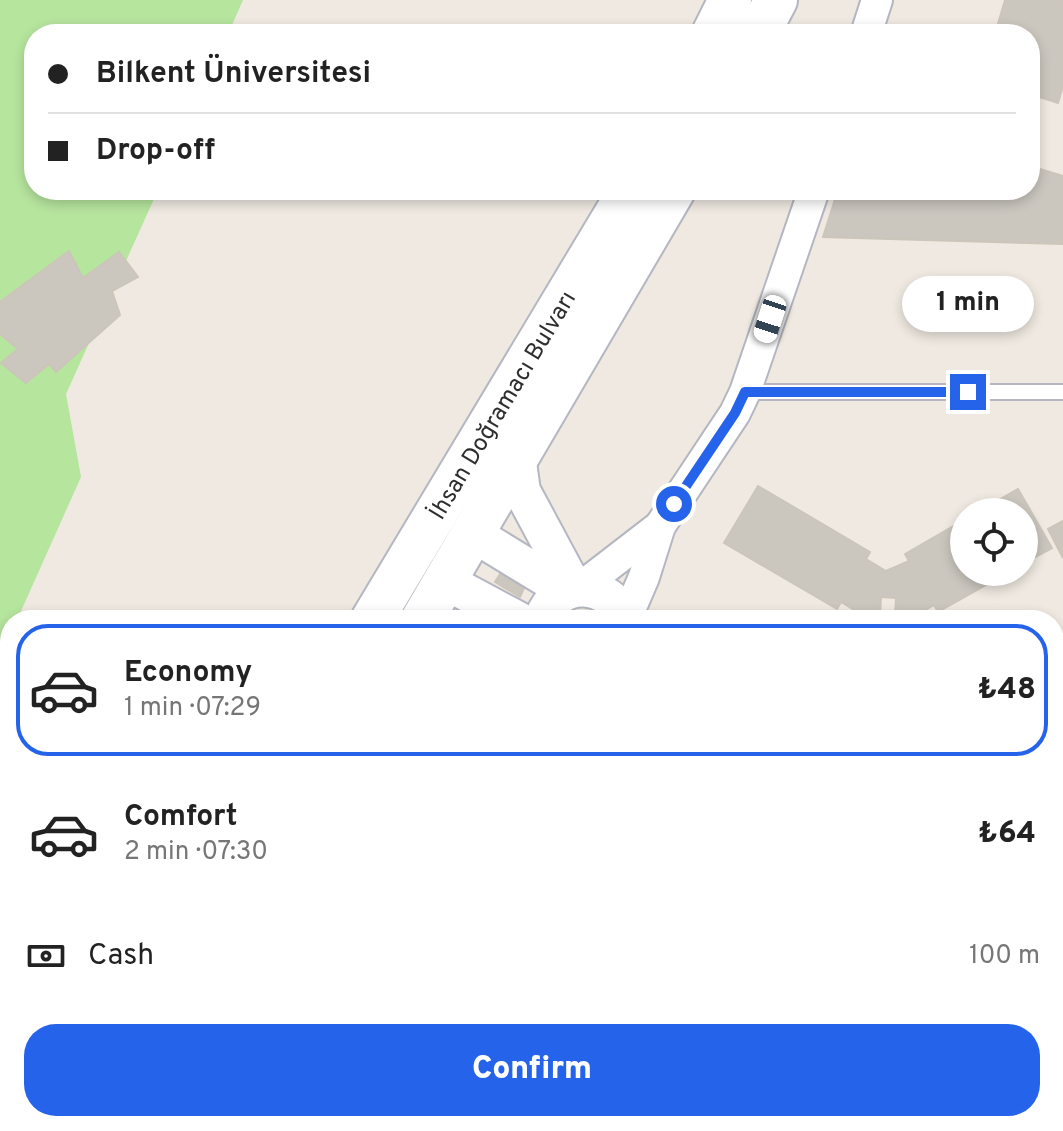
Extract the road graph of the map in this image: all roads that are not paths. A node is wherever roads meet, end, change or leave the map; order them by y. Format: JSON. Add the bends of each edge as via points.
{"nodes":[{"id":1,"x":730,"y":0,"type":"edge"},
{"id":2,"x":776,"y":0,"type":"edge"},
{"id":3,"x":877,"y":0,"type":"edge"},
{"id":4,"x":718,"y":24,"type":"edge"},
{"id":5,"x":763,"y":24,"type":"edge"},
{"id":6,"x":869,"y":24,"type":"edge"},
{"id":7,"x":625,"y":200,"type":"edge"},
{"id":8,"x":668,"y":200,"type":"edge"},
{"id":9,"x":811,"y":200,"type":"edge"},
{"id":10,"x":745,"y":392,"type":"junction"},
{"id":11,"x":1063,"y":392,"type":"edge"},
{"id":12,"x":517,"y":456,"type":"junction"},
{"id":13,"x":455,"y":522,"type":"junction"},
{"id":14,"x":660,"y":526,"type":"junction"},
{"id":15,"x":408,"y":561,"type":"junction"},
{"id":16,"x":445,"y":581,"type":"junction"},
{"id":17,"x":574,"y":589,"type":"junction"},
{"id":18,"x":378,"y":610,"type":"edge"},
{"id":19,"x":428,"y":610,"type":"edge"},
{"id":20,"x":499,"y":610,"type":"edge"},
{"id":21,"x":548,"y":610,"type":"edge"},
{"id":22,"x":620,"y":610,"type":"edge"},
{"id":23,"x":630,"y":610,"type":"edge"}],
"edges":[{"from":1,"to":4,"type":"main road"},
{"from":2,"to":5,"type":"main road"},
{"from":3,"to":6,"type":"street"},
{"from":7,"to":13,"type":"main road","name":"İhsan Doğramacı Bulvarı"},
{"from":8,"to":12,"type":"main road","name":"İhsan Doğramacı Bulvarı"},
{"from":9,"to":10,"type":"street"},
{"from":10,"to":11,"type":"lane"},
{"from":10,"to":14,"type":"street"},
{"from":12,"to":13,"type":"main road","name":"İhsan Doğramacı Bulvarı"},
{"from":12,"to":17,"type":"street","via":[[522,491]]},
{"from":13,"to":15,"type":"main road","name":"İhsan Doğramacı Bulvarı"},
{"from":13,"to":16,"type":"main road","name":"İhsan Doğramacı Bulvarı"},
{"from":13,"to":17,"type":"street"},
{"from":14,"to":17,"type":"street"},
{"from":14,"to":23,"type":"street"},
{"from":15,"to":16,"type":"main road"},
{"from":15,"to":18,"type":"main road","name":"İhsan Doğramacı Bulvarı"},
{"from":16,"to":19,"type":"main road","name":"İhsan Doğramacı Bulvarı"},
{"from":16,"to":20,"type":"street"},
{"from":17,"to":21,"type":"street","via":[[554,599]]},
{"from":17,"to":22,"type":"street","via":[[609,595]]}]}
